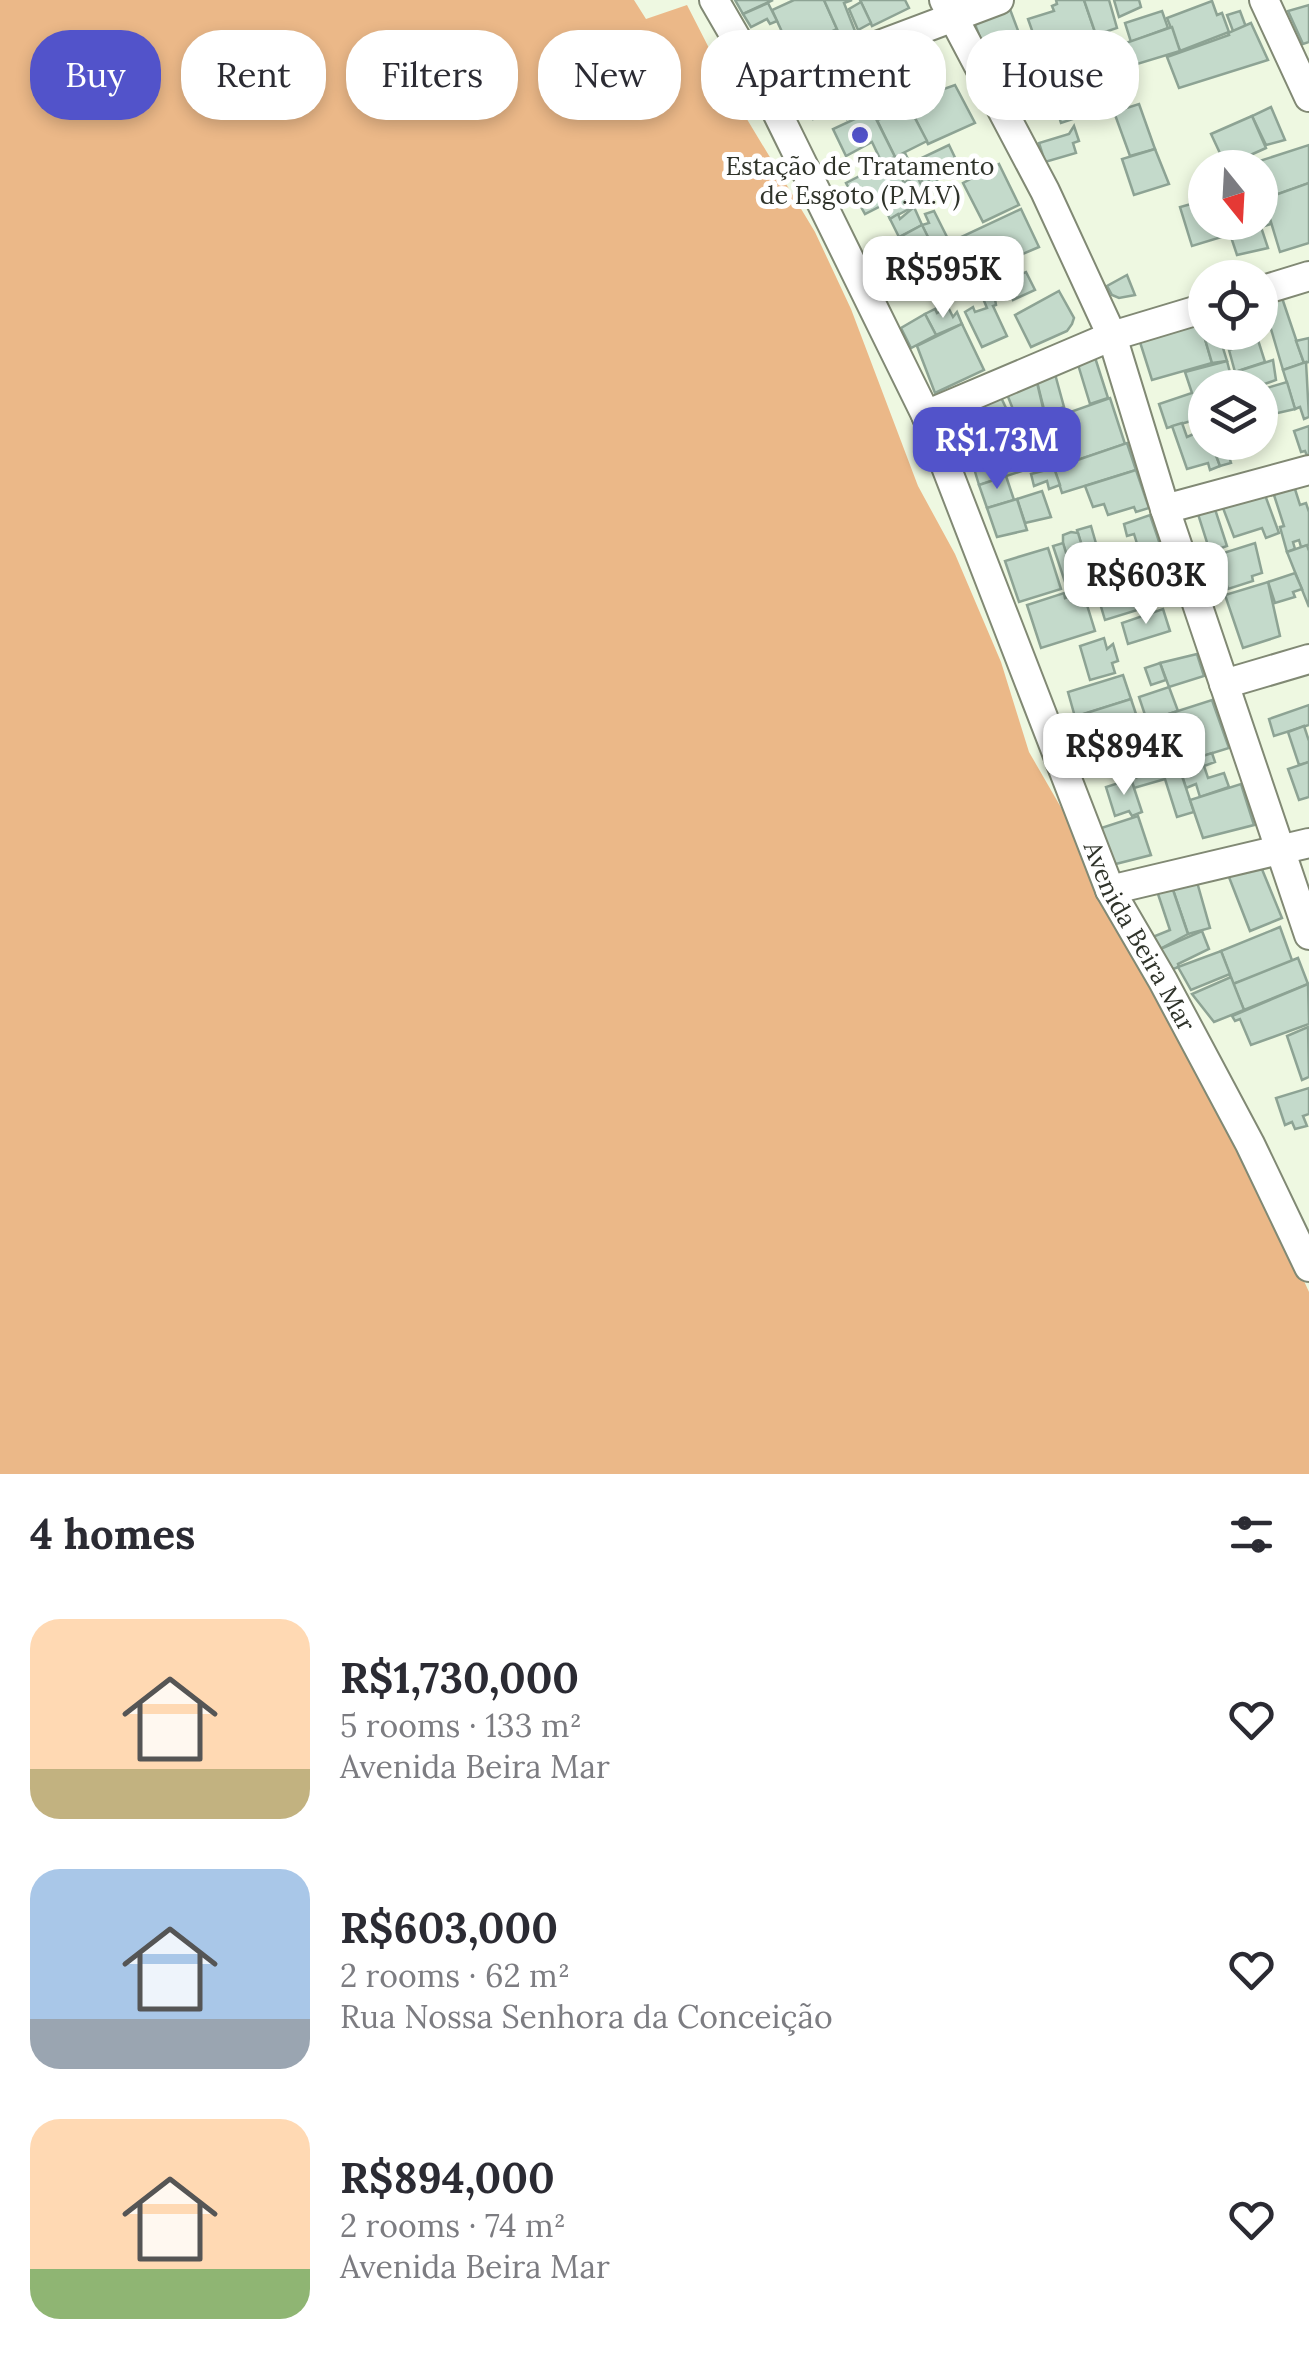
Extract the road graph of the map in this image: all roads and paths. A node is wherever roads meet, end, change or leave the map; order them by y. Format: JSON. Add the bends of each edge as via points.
{"nodes":[{"id":1,"x":714,"y":0,"type":"edge"},
{"id":2,"x":999,"y":0,"type":"edge"},
{"id":3,"x":1264,"y":0,"type":"edge"},
{"id":4,"x":949,"y":9,"type":"edge"},
{"id":5,"x":731,"y":30,"type":"edge"},
{"id":6,"x":900,"y":30,"type":"edge"},
{"id":7,"x":1309,"y":97,"type":"edge"},
{"id":8,"x":780,"y":120,"type":"edge"},
{"id":9,"x":1309,"y":276,"type":"edge"},
{"id":10,"x":1278,"y":285,"type":"edge"},
{"id":11,"x":1188,"y":313,"type":"edge"},
{"id":12,"x":1112,"y":336,"type":"junction"},
{"id":13,"x":926,"y":415,"type":"junction"},
{"id":14,"x":1309,"y":470,"type":"edge"},
{"id":15,"x":1164,"y":508,"type":"junction"},
{"id":16,"x":1309,"y":658,"type":"edge"},
{"id":17,"x":1224,"y":684,"type":"junction"},
{"id":18,"x":1309,"y":843,"type":"edge"},
{"id":19,"x":1280,"y":850,"type":"junction"},
{"id":20,"x":1110,"y":890,"type":"junction"},
{"id":21,"x":1309,"y":935,"type":"edge"},
{"id":22,"x":1309,"y":1267,"type":"edge"}],
"edges":[{"from":1,"to":5,"type":"street","name":"Avenida Beira Mar"},
{"from":2,"to":4,"type":"street"},
{"from":3,"to":7,"type":"street"},
{"from":4,"to":6,"type":"street"},
{"from":4,"to":12,"type":"street"},
{"from":8,"to":13,"type":"street","name":"Avenida Beira Mar"},
{"from":9,"to":10,"type":"street"},
{"from":11,"to":12,"type":"street"},
{"from":12,"to":13,"type":"street"},
{"from":12,"to":15,"type":"street"},
{"from":13,"to":20,"type":"street","name":"Avenida Beira Mar"},
{"from":14,"to":15,"type":"street"},
{"from":15,"to":17,"type":"street"},
{"from":16,"to":17,"type":"street"},
{"from":17,"to":19,"type":"street"},
{"from":18,"to":19,"type":"street"},
{"from":19,"to":20,"type":"street"},
{"from":19,"to":21,"type":"street"},
{"from":20,"to":22,"type":"street","name":"Avenida Beira Mar","via":[[1164,981]]}]}
